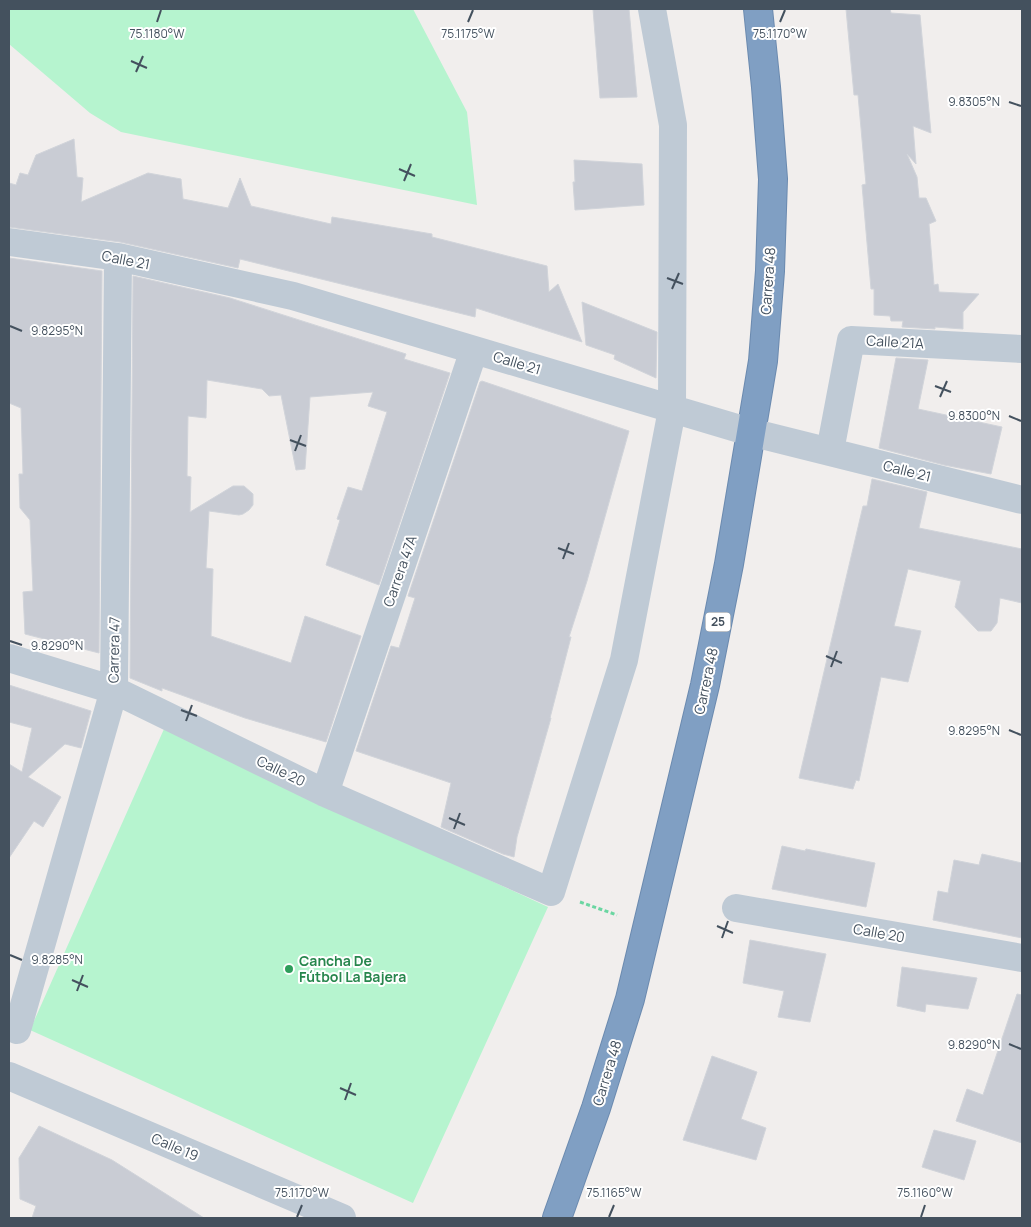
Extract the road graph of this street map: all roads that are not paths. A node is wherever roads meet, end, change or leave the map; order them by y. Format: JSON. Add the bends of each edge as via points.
{"nodes":[{"id":1,"x":652,"y":9,"type":"edge"},
{"id":2,"x":758,"y":9,"type":"edge"},
{"id":3,"x":9,"y":242,"type":"edge"},
{"id":4,"x":118,"y":257,"type":"junction"},
{"id":5,"x":1022,"y":349,"type":"edge"},
{"id":6,"x":474,"y":350,"type":"junction"},
{"id":7,"x":672,"y":410,"type":"junction"},
{"id":8,"x":750,"y":432,"type":"junction"},
{"id":9,"x":830,"y":451,"type":"junction"},
{"id":10,"x":1022,"y":500,"type":"edge"},
{"id":11,"x":9,"y":658,"type":"edge"},
{"id":12,"x":114,"y":690,"type":"junction"},
{"id":13,"x":325,"y":793,"type":"junction"},
{"id":14,"x":736,"y":908,"type":"dead end"},
{"id":15,"x":1022,"y":958,"type":"edge"},
{"id":16,"x":17,"y":996,"type":"edge"},
{"id":17,"x":18,"y":1030,"type":"dead end"},
{"id":18,"x":9,"y":1076,"type":"edge"},
{"id":19,"x":342,"y":1218,"type":"edge"},
{"id":20,"x":558,"y":1218,"type":"edge"}],
"edges":[{"from":1,"to":7,"type":"street","via":[[673,125]]},
{"from":2,"to":8,"type":"highway","name":"Carrera 48","number":"25","via":[[772,179],[770,271],[763,352]]},
{"from":3,"to":4,"type":"street","name":"Calle 21"},
{"from":4,"to":6,"type":"street","name":"Calle 21","via":[[293,296]]},
{"from":4,"to":12,"type":"street","name":"Carrera 47"},
{"from":5,"to":9,"type":"street","name":"Calle 21A","via":[[851,340]]},
{"from":6,"to":7,"type":"street","name":"Calle 21"},
{"from":6,"to":13,"type":"street","name":"Carrera 47A"},
{"from":7,"to":8,"type":"street","name":"Calle 21"},
{"from":7,"to":13,"type":"street","name":"Calle 20","via":[[624,660],[552,892]]},
{"from":8,"to":9,"type":"street","name":"Calle 21"},
{"from":8,"to":20,"type":"highway","name":"Carrera 48","number":"25","via":[[705,685],[648,926],[630,999]]},
{"from":9,"to":10,"type":"street","name":"Calle 21"},
{"from":11,"to":12,"type":"street","name":"Calle 20"},
{"from":12,"to":13,"type":"street","name":"Calle 20"},
{"from":12,"to":16,"type":"street","name":"Carrera 47"},
{"from":14,"to":15,"type":"street","name":"Calle 20"},
{"from":16,"to":17,"type":"street","name":"Carrera 47"},
{"from":18,"to":19,"type":"street","name":"Calle 19"}]}
